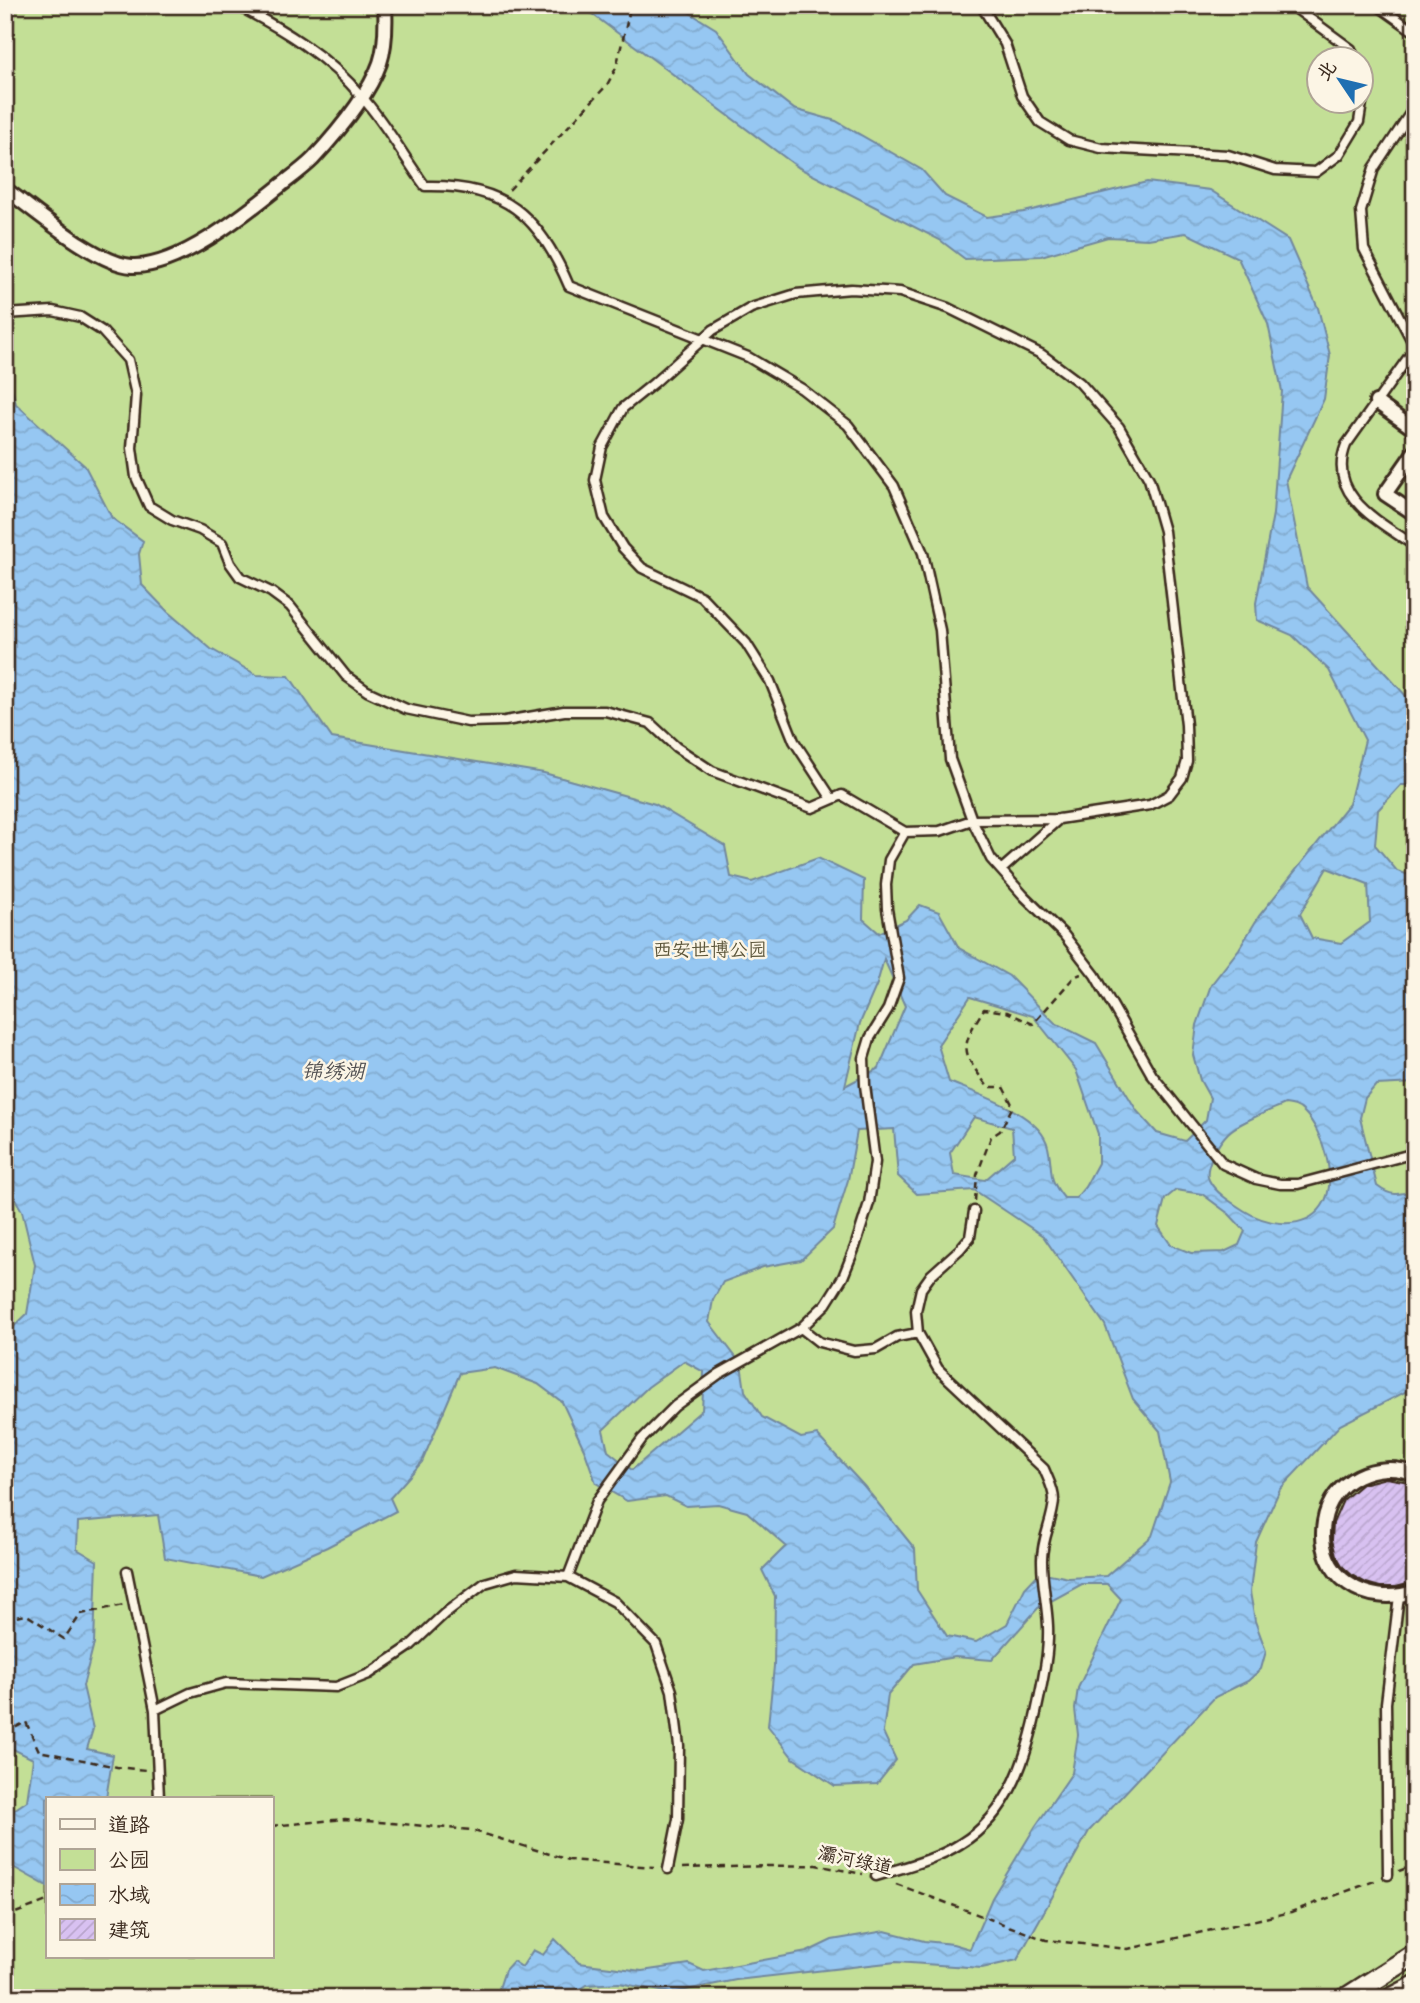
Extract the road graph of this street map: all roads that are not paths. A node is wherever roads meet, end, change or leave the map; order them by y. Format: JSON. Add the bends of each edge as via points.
{"nodes":[{"id":1,"x":236,"y":5,"type":"edge"},
{"id":2,"x":385,"y":5,"type":"edge"},
{"id":3,"x":1292,"y":5,"type":"edge"},
{"id":4,"x":1377,"y":5,"type":"edge"},
{"id":5,"x":982,"y":6,"type":"edge"},
{"id":6,"x":1415,"y":32,"type":"edge"},
{"id":7,"x":1347,"y":46,"type":"edge"},
{"id":8,"x":363,"y":97,"type":"junction"},
{"id":9,"x":1415,"y":107,"type":"edge"},
{"id":10,"x":1360,"y":116,"type":"edge"},
{"id":11,"x":5,"y":189,"type":"edge"},
{"id":12,"x":5,"y":314,"type":"edge"},
{"id":13,"x":700,"y":340,"type":"junction"},
{"id":14,"x":1415,"y":347,"type":"edge"},
{"id":15,"x":1376,"y":402,"type":"junction"},
{"id":16,"x":1415,"y":430,"type":"edge"},
{"id":17,"x":1415,"y":451,"type":"edge"},
{"id":18,"x":1415,"y":514,"type":"edge"},
{"id":19,"x":1415,"y":546,"type":"edge"},
{"id":20,"x":832,"y":799,"type":"junction"},
{"id":21,"x":1059,"y":819,"type":"junction"},
{"id":22,"x":972,"y":820,"type":"junction"},
{"id":23,"x":905,"y":832,"type":"junction"},
{"id":24,"x":1001,"y":870,"type":"junction"},
{"id":25,"x":1415,"y":1153,"type":"edge"},
{"id":26,"x":974,"y":1211,"type":"road end"},
{"id":27,"x":801,"y":1328,"type":"junction"},
{"id":28,"x":918,"y":1332,"type":"junction"},
{"id":29,"x":1415,"y":1474,"type":"edge"},
{"id":30,"x":127,"y":1571,"type":"dead end"},
{"id":31,"x":568,"y":1577,"type":"junction"},
{"id":32,"x":1415,"y":1591,"type":"edge"},
{"id":33,"x":1399,"y":1596,"type":"junction"},
{"id":34,"x":155,"y":1710,"type":"junction"},
{"id":35,"x":159,"y":1797,"type":"edge"},
{"id":36,"x":668,"y":1868,"type":"road end"},
{"id":37,"x":1388,"y":1875,"type":"road end"},
{"id":38,"x":876,"y":1876,"type":"road end"},
{"id":39,"x":1415,"y":1954,"type":"edge"},
{"id":40,"x":1415,"y":1986,"type":"edge"},
{"id":41,"x":1346,"y":1998,"type":"edge"},
{"id":42,"x":1392,"y":1998,"type":"edge"}],
"edges":[{"from":1,"to":8,"type":"lane","via":[[286,31]]},
{"from":2,"to":8,"type":"street","via":[[380,63]]},
{"from":3,"to":7,"type":"lane"},
{"from":4,"to":6,"type":"lane"},
{"from":5,"to":10,"type":"lane","via":[[1005,44],[1022,96],[1041,122],[1069,140],[1101,148],[1228,155],[1275,170],[1316,172],[1339,155]]},
{"from":8,"to":11,"type":"street","via":[[311,161],[237,221],[150,265],[129,266],[106,258]]},
{"from":8,"to":13,"type":"lane","via":[[425,186],[471,188],[500,199],[543,236],[569,286]]},
{"from":9,"to":14,"type":"lane","via":[[1374,168],[1361,211],[1364,249]]},
{"from":12,"to":20,"type":"lane","via":[[53,311],[80,317],[102,331],[128,360],[136,395],[133,458],[149,506],[222,543],[240,577],[290,606],[345,676],[367,691],[406,709],[468,722],[505,722],[564,710],[605,711],[650,723],[712,771],[742,783],[812,808]]},
{"from":13,"to":20,"type":"lane","via":[[623,408],[602,447],[595,480],[604,517],[642,568],[702,597],[746,643],[770,681],[794,741]]},
{"from":13,"to":21,"type":"lane","via":[[751,308],[796,294],[851,289],[900,292],[948,309],[1041,354],[1080,383],[1119,427],[1149,479],[1164,531],[1187,761],[1182,778],[1169,795],[1150,805]]},
{"from":13,"to":22,"type":"lane","via":[[748,357],[802,389],[848,425],[894,486],[923,553],[940,630],[950,759]]},
{"from":14,"to":15,"type":"lane"},
{"from":15,"to":16,"type":"street"},
{"from":15,"to":19,"type":"lane","via":[[1346,445],[1341,458],[1343,477],[1364,510]]},
{"from":17,"to":18,"type":"street","via":[[1385,494]]},
{"from":20,"to":23,"type":"lane","via":[[842,795]]},
{"from":21,"to":22,"type":"lane"},
{"from":21,"to":24,"type":"lane"},
{"from":22,"to":23,"type":"lane","via":[[940,831]]},
{"from":22,"to":24,"type":"lane"},
{"from":23,"to":27,"type":"lane","via":[[890,860],[886,885],[899,978],[864,1058],[875,1162],[869,1203],[843,1277],[826,1304]]},
{"from":24,"to":25,"type":"lane","via":[[1090,968],[1152,1075],[1223,1164],[1256,1179],[1307,1183]]},
{"from":26,"to":28,"type":"lane","via":[[970,1237],[921,1290]]},
{"from":27,"to":28,"type":"lane","via":[[819,1342],[854,1351],[876,1349]]},
{"from":27,"to":31,"type":"lane","via":[[719,1374],[675,1406],[642,1439],[597,1501]]},
{"from":28,"to":38,"type":"lane","via":[[938,1370],[1044,1469],[1051,1485],[1054,1500],[1041,1563],[1048,1626],[1046,1667],[1025,1759],[991,1819],[962,1844]]},
{"from":29,"to":33,"type":"street","via":[[1380,1468],[1360,1474],[1343,1486],[1324,1522],[1330,1562],[1342,1579],[1378,1597]]},
{"from":30,"to":34,"type":"lane"},
{"from":31,"to":34,"type":"lane","via":[[516,1574],[485,1583],[379,1668],[336,1686],[226,1683]]},
{"from":31,"to":36,"type":"lane","via":[[615,1602],[656,1644],[672,1691],[679,1746],[678,1819]]},
{"from":32,"to":33,"type":"street"},
{"from":33,"to":37,"type":"lane","via":[[1386,1703]]},
{"from":34,"to":35,"type":"lane"},
{"from":39,"to":41,"type":"street"},
{"from":40,"to":42,"type":"street"}]}
